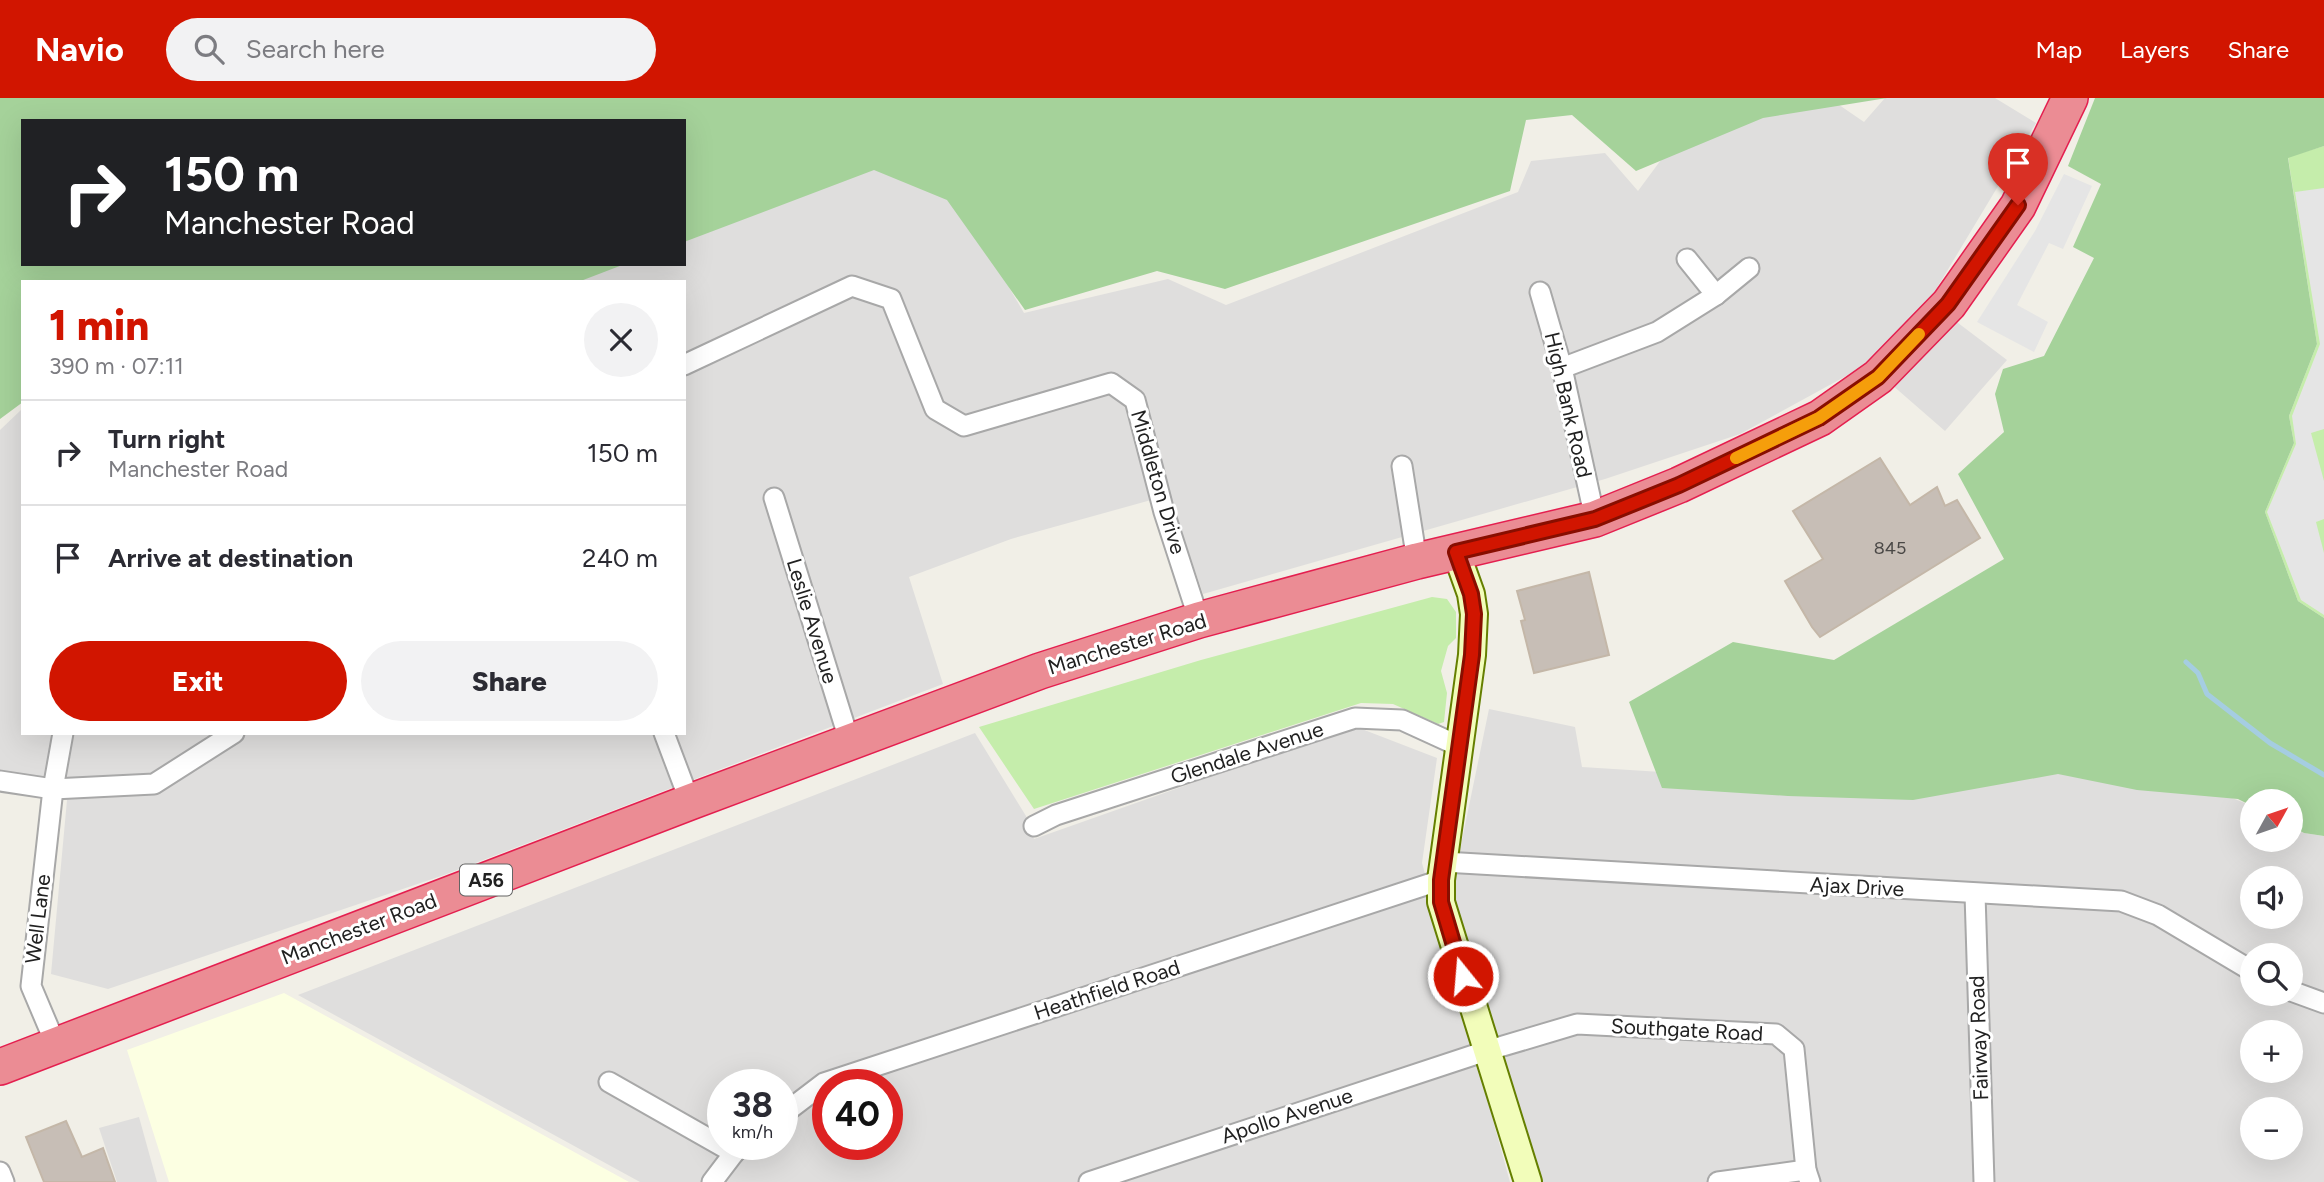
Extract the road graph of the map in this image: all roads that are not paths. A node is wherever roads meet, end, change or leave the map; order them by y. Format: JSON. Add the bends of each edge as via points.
{"nodes":[{"id":1,"x":2070,"y":98,"type":"edge"},
{"id":2,"x":1687,"y":259,"type":"dead end"},
{"id":3,"x":1749,"y":268,"type":"dead end"},
{"id":4,"x":1540,"y":292,"type":"dead end"},
{"id":5,"x":1716,"y":295,"type":"junction"},
{"id":6,"x":686,"y":365,"type":"edge"},
{"id":7,"x":1562,"y":368,"type":"junction"},
{"id":8,"x":1402,"y":466,"type":"dead end"},
{"id":9,"x":774,"y":498,"type":"dead end"},
{"id":10,"x":1595,"y":519,"type":"junction"},
{"id":11,"x":1456,"y":552,"type":"junction"},
{"id":12,"x":1417,"y":561,"type":"junction"},
{"id":13,"x":1199,"y":620,"type":"junction"},
{"id":14,"x":63,"y":735,"type":"edge"},
{"id":15,"x":231,"y":735,"type":"edge"},
{"id":16,"x":665,"y":735,"type":"edge"},
{"id":17,"x":850,"y":743,"type":"junction"},
{"id":18,"x":1461,"y":747,"type":"junction"},
{"id":19,"x":0,"y":781,"type":"edge"},
{"id":20,"x":53,"y":789,"type":"junction"},
{"id":21,"x":690,"y":802,"type":"junction"},
{"id":22,"x":1034,"y":826,"type":"dead end"},
{"id":23,"x":1443,"y":871,"type":"junction"},
{"id":24,"x":1975,"y":894,"type":"junction"},
{"id":25,"x":2240,"y":964,"type":"edge"},
{"id":26,"x":2303,"y":995,"type":"edge"},
{"id":27,"x":2324,"y":1003,"type":"edge"},
{"id":28,"x":56,"y":1045,"type":"junction"},
{"id":29,"x":1486,"y":1051,"type":"junction"},
{"id":30,"x":0,"y":1067,"type":"edge"},
{"id":31,"x":608,"y":1082,"type":"dead end"},
{"id":32,"x":798,"y":1103,"type":"edge"},
{"id":33,"x":707,"y":1133,"type":"edge"},
{"id":34,"x":730,"y":1160,"type":"edge"},
{"id":35,"x":0,"y":1172,"type":"edge"},
{"id":36,"x":1808,"y":1176,"type":"edge"},
{"id":37,"x":4,"y":1182,"type":"edge"},
{"id":38,"x":712,"y":1182,"type":"edge"},
{"id":39,"x":1089,"y":1182,"type":"edge"},
{"id":40,"x":1528,"y":1182,"type":"edge"},
{"id":41,"x":1718,"y":1182,"type":"edge"},
{"id":42,"x":1984,"y":1182,"type":"edge"}],
"edges":[{"from":1,"to":10,"type":"highway","name":"Manchester Road","number":"A56","via":[[2018,205],[1948,304],[1878,377],[1819,418],[1679,485]]},
{"from":2,"to":5,"type":"street"},
{"from":3,"to":5,"type":"street"},
{"from":4,"to":7,"type":"street","name":"High Bank Road"},
{"from":5,"to":7,"type":"street","via":[[1657,332]]},
{"from":6,"to":13,"type":"street","name":"Middleton Drive","via":[[852,286],[891,299],[935,409],[964,426],[1111,383],[1135,400]]},
{"from":7,"to":10,"type":"street","name":"High Bank Road"},
{"from":8,"to":12,"type":"street"},
{"from":9,"to":17,"type":"street","name":"Leslie Avenue"},
{"from":10,"to":11,"type":"highway","name":"Manchester Road","number":"A56"},
{"from":11,"to":12,"type":"highway","name":"Manchester Road","number":"A56"},
{"from":11,"to":18,"type":"street","via":[[1474,614]]},
{"from":12,"to":13,"type":"highway","name":"Manchester Road","number":"A56"},
{"from":13,"to":17,"type":"highway","name":"Manchester Road","number":"A56","via":[[1040,671]]},
{"from":14,"to":20,"type":"street","name":"Well Lane"},
{"from":15,"to":20,"type":"street","via":[[154,784]]},
{"from":16,"to":21,"type":"street"},
{"from":17,"to":21,"type":"highway","name":"Manchester Road","number":"A56"},
{"from":18,"to":22,"type":"street","name":"Glendale Avenue","via":[[1402,720],[1355,718]]},
{"from":18,"to":23,"type":"street"},
{"from":19,"to":20,"type":"street"},
{"from":20,"to":28,"type":"street","name":"Well Lane","via":[[31,986]]},
{"from":21,"to":28,"type":"highway","name":"Manchester Road","number":"A56"},
{"from":23,"to":24,"type":"street","name":"Ajax Drive"},
{"from":23,"to":29,"type":"street","via":[[1441,902]]},
{"from":23,"to":32,"type":"street","name":"Heathfield Road","via":[[824,1083]]},
{"from":24,"to":25,"type":"street","name":"Ajax Drive","via":[[2121,901],[2158,915]]},
{"from":24,"to":42,"type":"street","name":"Fairway Road"},
{"from":26,"to":27,"type":"street"},
{"from":28,"to":30,"type":"highway","number":"A56"},
{"from":29,"to":36,"type":"street","name":"Southgate Road","via":[[1577,1024],[1776,1034],[1794,1049]]},
{"from":29,"to":39,"type":"street","name":"Apollo Avenue"},
{"from":29,"to":40,"type":"street"},
{"from":31,"to":33,"type":"street"},
{"from":34,"to":38,"type":"street"},
{"from":35,"to":37,"type":"street"},
{"from":36,"to":41,"type":"street"}]}
